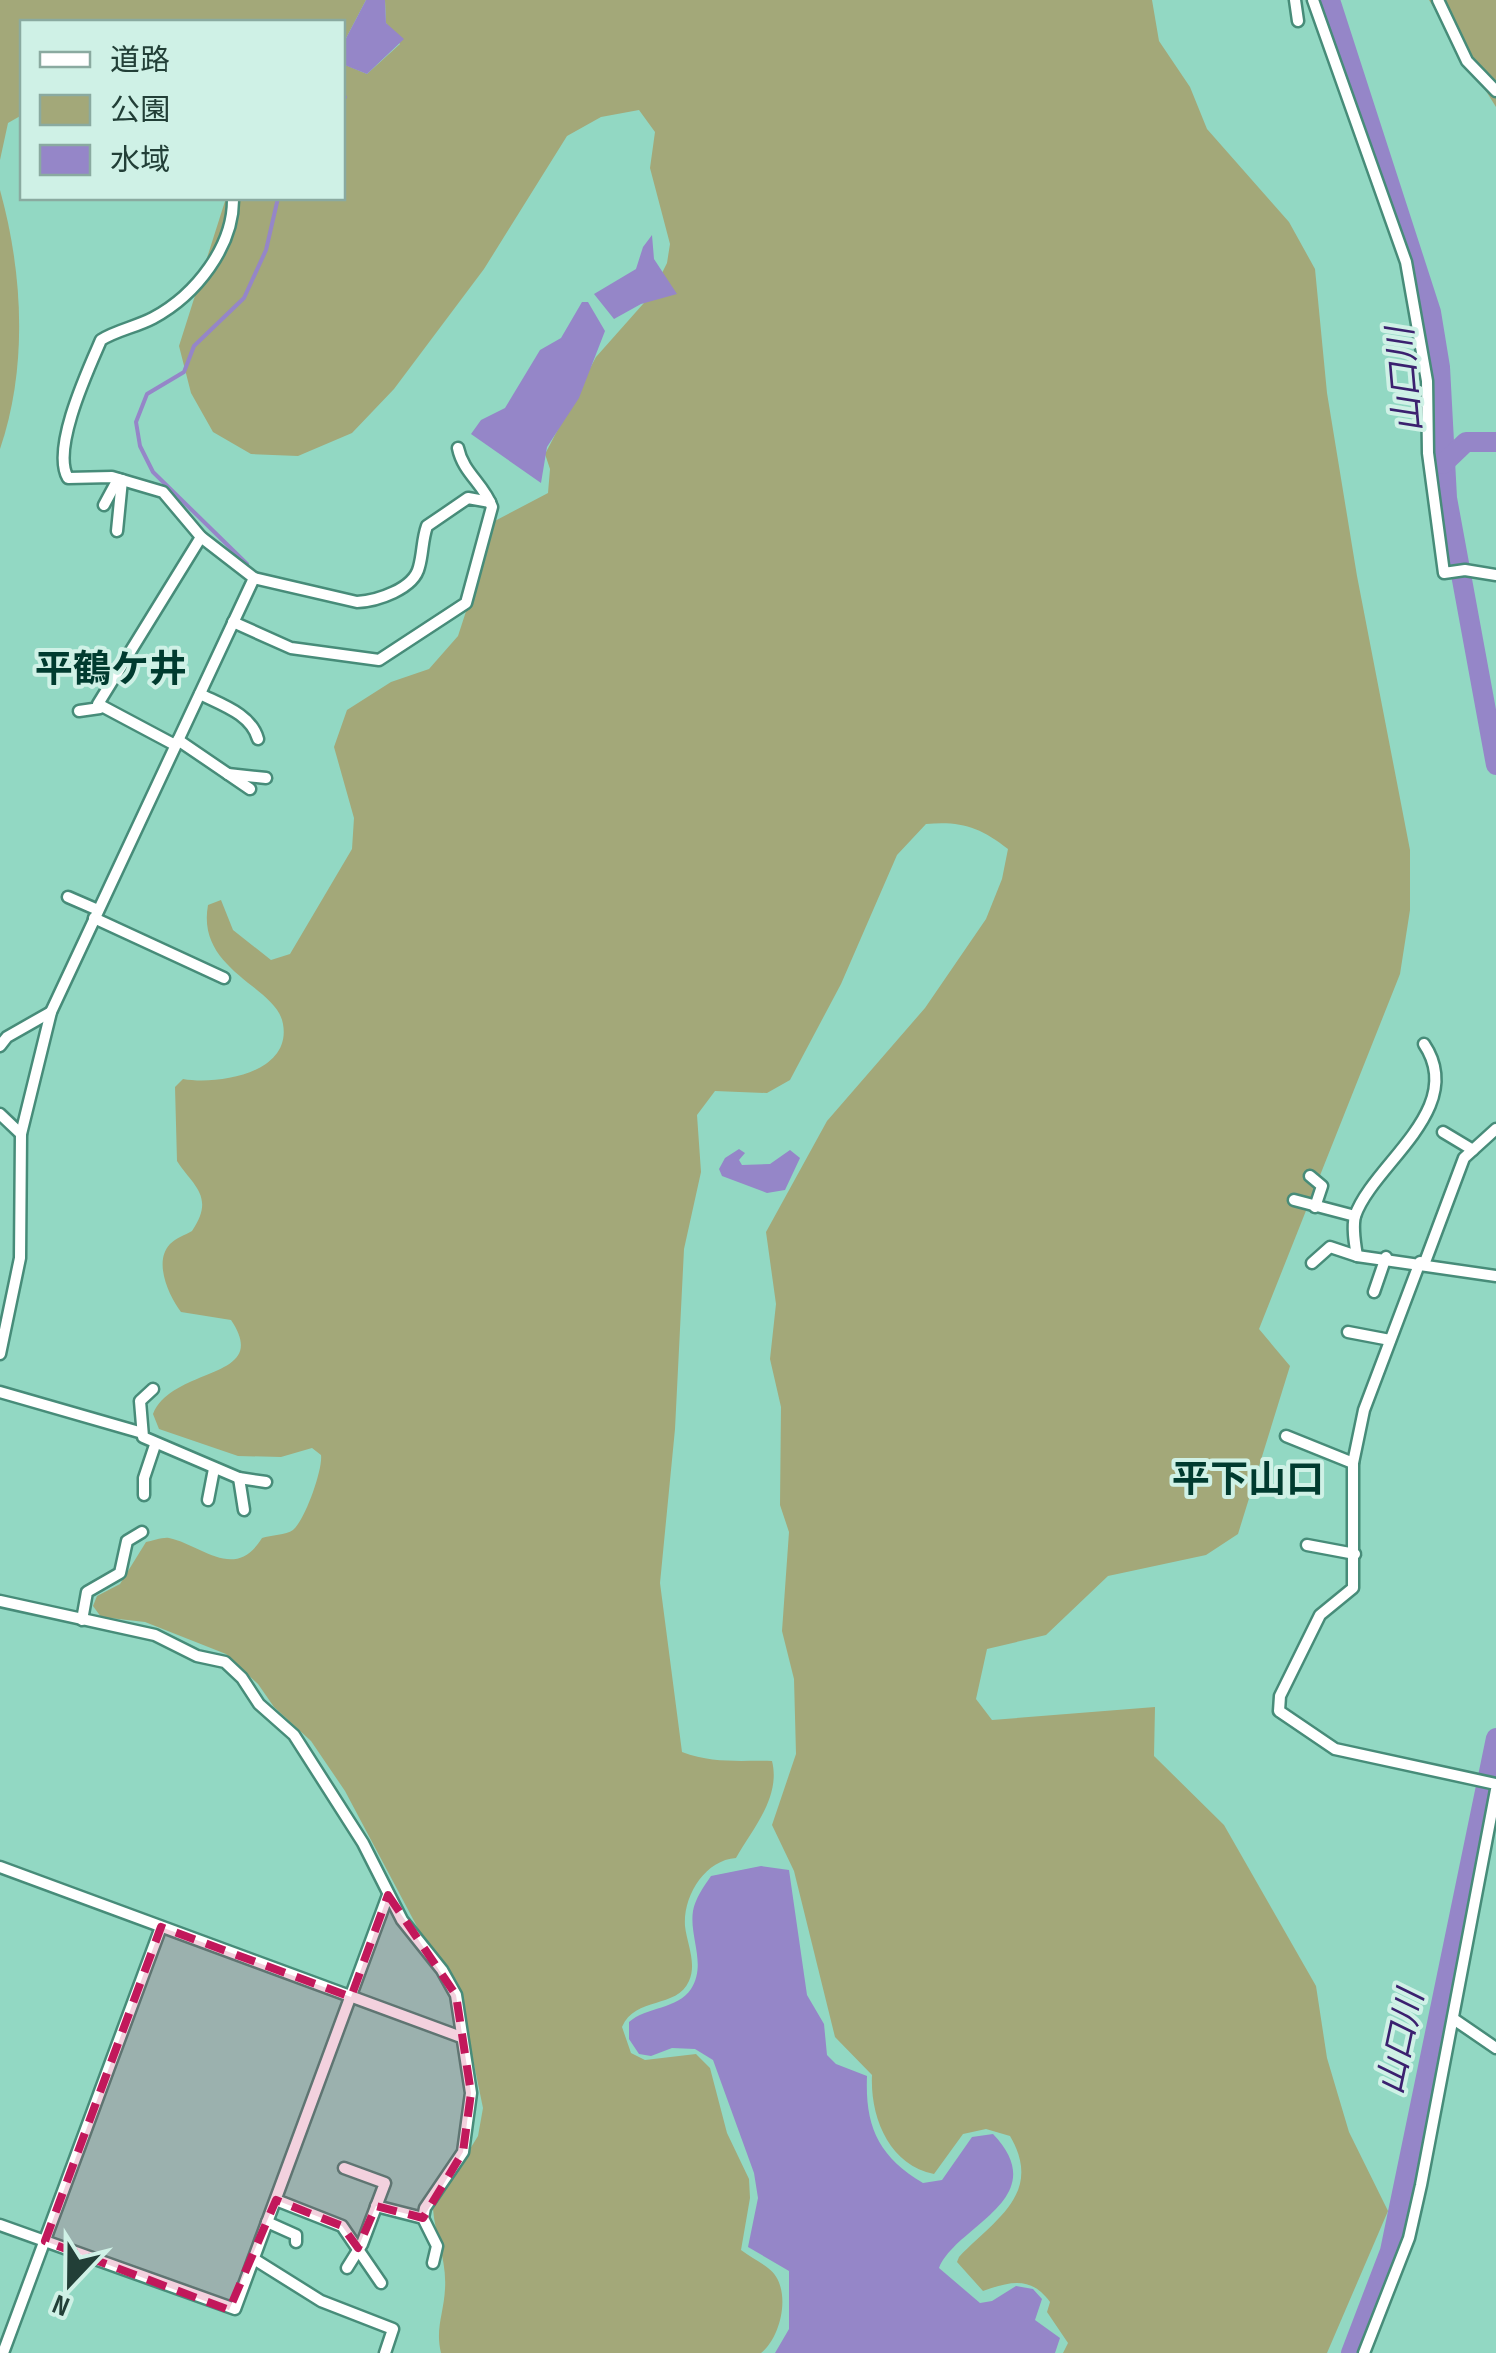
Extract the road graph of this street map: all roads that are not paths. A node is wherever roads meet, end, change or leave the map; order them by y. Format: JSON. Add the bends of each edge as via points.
{"nodes":[{"id":1,"x":1295,"y":0,"type":"edge"},
{"id":2,"x":1313,"y":0,"type":"edge"},
{"id":3,"x":1438,"y":0,"type":"edge"},
{"id":4,"x":1298,"y":20,"type":"dead end"},
{"id":5,"x":1494,"y":85,"type":"edge"},
{"id":6,"x":233,"y":200,"type":"edge"},
{"id":7,"x":458,"y":448,"type":"dead end"},
{"id":8,"x":120,"y":479,"type":"junction"},
{"id":9,"x":490,"y":502,"type":"junction"},
{"id":10,"x":104,"y":505,"type":"dead end"},
{"id":11,"x":116,"y":531,"type":"dead end"},
{"id":12,"x":201,"y":537,"type":"junction"},
{"id":13,"x":1496,"y":575,"type":"edge"},
{"id":14,"x":254,"y":578,"type":"junction"},
{"id":15,"x":233,"y":622,"type":"junction"},
{"id":16,"x":200,"y":694,"type":"junction"},
{"id":17,"x":100,"y":708,"type":"junction"},
{"id":18,"x":80,"y":710,"type":"dead end"},
{"id":19,"x":258,"y":740,"type":"dead end"},
{"id":20,"x":177,"y":743,"type":"junction"},
{"id":21,"x":227,"y":775,"type":"junction"},
{"id":22,"x":266,"y":778,"type":"dead end"},
{"id":23,"x":250,"y":789,"type":"dead end"},
{"id":24,"x":68,"y":897,"type":"dead end"},
{"id":25,"x":96,"y":914,"type":"junction"},
{"id":26,"x":224,"y":978,"type":"dead end"},
{"id":27,"x":51,"y":1012,"type":"junction"},
{"id":28,"x":2,"y":1038,"type":"edge"},
{"id":29,"x":1424,"y":1044,"type":"dead end"},
{"id":30,"x":0,"y":1114,"type":"edge"},
{"id":31,"x":1496,"y":1129,"type":"edge"},
{"id":32,"x":1444,"y":1132,"type":"dead end"},
{"id":33,"x":21,"y":1134,"type":"junction"},
{"id":34,"x":1473,"y":1150,"type":"junction"},
{"id":35,"x":1310,"y":1176,"type":"dead end"},
{"id":36,"x":1294,"y":1200,"type":"dead end"},
{"id":37,"x":1315,"y":1207,"type":"junction"},
{"id":38,"x":1356,"y":1216,"type":"junction"},
{"id":39,"x":1357,"y":1256,"type":"junction"},
{"id":40,"x":1386,"y":1257,"type":"junction"},
{"id":41,"x":1422,"y":1262,"type":"junction"},
{"id":42,"x":1312,"y":1263,"type":"dead end"},
{"id":43,"x":1496,"y":1276,"type":"edge"},
{"id":44,"x":1374,"y":1292,"type":"dead end"},
{"id":45,"x":1348,"y":1332,"type":"dead end"},
{"id":46,"x":1390,"y":1340,"type":"junction"},
{"id":47,"x":0,"y":1354,"type":"edge"},
{"id":48,"x":153,"y":1389,"type":"dead end"},
{"id":49,"x":0,"y":1392,"type":"edge"},
{"id":50,"x":139,"y":1432,"type":"junction"},
{"id":51,"x":1286,"y":1436,"type":"dead end"},
{"id":52,"x":155,"y":1445,"type":"junction"},
{"id":53,"x":1352,"y":1464,"type":"junction"},
{"id":54,"x":214,"y":1469,"type":"junction"},
{"id":55,"x":238,"y":1478,"type":"junction"},
{"id":56,"x":266,"y":1482,"type":"dead end"},
{"id":57,"x":144,"y":1496,"type":"dead end"},
{"id":58,"x":208,"y":1500,"type":"dead end"},
{"id":59,"x":244,"y":1510,"type":"dead end"},
{"id":60,"x":142,"y":1532,"type":"dead end"},
{"id":61,"x":1307,"y":1545,"type":"dead end"},
{"id":62,"x":1356,"y":1554,"type":"junction"},
{"id":63,"x":0,"y":1601,"type":"edge"},
{"id":64,"x":82,"y":1620,"type":"junction"},
{"id":65,"x":1495,"y":1786,"type":"edge"},
{"id":66,"x":0,"y":1867,"type":"edge"},
{"id":67,"x":388,"y":1895,"type":"junction"},
{"id":68,"x":161,"y":1927,"type":"junction"},
{"id":69,"x":350,"y":1997,"type":"junction"},
{"id":70,"x":1455,"y":2020,"type":"junction"},
{"id":71,"x":461,"y":2037,"type":"junction"},
{"id":72,"x":1496,"y":2048,"type":"edge"},
{"id":73,"x":344,"y":2168,"type":"dead end"},
{"id":74,"x":276,"y":2200,"type":"junction"},
{"id":75,"x":376,"y":2206,"type":"junction"},
{"id":76,"x":424,"y":2218,"type":"junction"},
{"id":77,"x":267,"y":2222,"type":"junction"},
{"id":78,"x":0,"y":2225,"type":"edge"},
{"id":79,"x":45,"y":2242,"type":"junction"},
{"id":80,"x":296,"y":2242,"type":"dead end"},
{"id":81,"x":358,"y":2248,"type":"junction"},
{"id":82,"x":254,"y":2259,"type":"junction"},
{"id":83,"x":432,"y":2263,"type":"dead end"},
{"id":84,"x":347,"y":2268,"type":"dead end"},
{"id":85,"x":380,"y":2283,"type":"dead end"},
{"id":86,"x":4,"y":2353,"type":"edge"},
{"id":87,"x":385,"y":2353,"type":"edge"},
{"id":88,"x":1364,"y":2353,"type":"edge"}],
"edges":[{"from":1,"to":4,"type":"street"},
{"from":2,"to":13,"type":"street","via":[[1406,262],[1427,381],[1432,490],[1447,572]]},
{"from":3,"to":5,"type":"street","via":[[1467,61]]},
{"from":6,"to":8,"type":"street","via":[[232,226],[200,277],[158,315],[102,340],[88,372],[66,440],[65,475]]},
{"from":7,"to":9,"type":"street","via":[[463,467]]},
{"from":8,"to":10,"type":"street"},
{"from":8,"to":11,"type":"street"},
{"from":8,"to":12,"type":"street","via":[[172,497]]},
{"from":9,"to":14,"type":"street","via":[[468,498],[427,526],[416,574],[372,600]]},
{"from":9,"to":15,"type":"street","via":[[466,603],[379,660],[291,648]]},
{"from":12,"to":14,"type":"street"},
{"from":12,"to":17,"type":"street"},
{"from":14,"to":15,"type":"street"},
{"from":15,"to":16,"type":"street"},
{"from":16,"to":19,"type":"street","via":[[254,726]]},
{"from":16,"to":20,"type":"street"},
{"from":17,"to":18,"type":"street"},
{"from":17,"to":20,"type":"street"},
{"from":20,"to":21,"type":"street"},
{"from":20,"to":25,"type":"street"},
{"from":21,"to":22,"type":"street"},
{"from":21,"to":23,"type":"street"},
{"from":24,"to":25,"type":"street"},
{"from":25,"to":26,"type":"street"},
{"from":25,"to":27,"type":"street"},
{"from":27,"to":28,"type":"street"},
{"from":27,"to":33,"type":"street"},
{"from":29,"to":38,"type":"street","via":[[1434,1070],[1428,1108]]},
{"from":30,"to":33,"type":"street"},
{"from":31,"to":34,"type":"street"},
{"from":32,"to":34,"type":"street"},
{"from":33,"to":47,"type":"street","via":[[20,1258]]},
{"from":34,"to":41,"type":"street","via":[[1452,1180]]},
{"from":35,"to":37,"type":"street","via":[[1322,1186]]},
{"from":36,"to":37,"type":"street"},
{"from":37,"to":38,"type":"street"},
{"from":38,"to":39,"type":"street"},
{"from":39,"to":40,"type":"street"},
{"from":39,"to":42,"type":"street","via":[[1330,1247]]},
{"from":40,"to":41,"type":"street"},
{"from":40,"to":44,"type":"street"},
{"from":41,"to":43,"type":"street"},
{"from":41,"to":46,"type":"street"},
{"from":45,"to":46,"type":"street"},
{"from":46,"to":53,"type":"street"},
{"from":48,"to":50,"type":"street","via":[[140,1402]]},
{"from":49,"to":50,"type":"street"},
{"from":50,"to":52,"type":"street"},
{"from":51,"to":53,"type":"street"},
{"from":52,"to":54,"type":"street"},
{"from":52,"to":57,"type":"street"},
{"from":53,"to":62,"type":"street"},
{"from":54,"to":55,"type":"street"},
{"from":54,"to":58,"type":"street"},
{"from":55,"to":56,"type":"street"},
{"from":55,"to":59,"type":"street"},
{"from":60,"to":64,"type":"street","via":[[127,1541],[120,1573],[87,1592]]},
{"from":61,"to":62,"type":"street"},
{"from":62,"to":65,"type":"street","via":[[1353,1588],[1320,1615],[1280,1696],[1279,1712],[1335,1749]]},
{"from":63,"to":64,"type":"street"},
{"from":64,"to":67,"type":"street","via":[[155,1634],[236,1670],[259,1704],[294,1735]]},
{"from":65,"to":70,"type":"street"},
{"from":66,"to":68,"type":"street"},
{"from":67,"to":69,"type":"street"},
{"from":67,"to":71,"type":"street","via":[[451,1984]]},
{"from":68,"to":69,"type":"street"},
{"from":68,"to":79,"type":"street"},
{"from":69,"to":71,"type":"street"},
{"from":69,"to":74,"type":"street"},
{"from":70,"to":72,"type":"street"},
{"from":70,"to":88,"type":"street","via":[[1409,2238]]},
{"from":71,"to":76,"type":"street","via":[[470,2092],[463,2152]]},
{"from":73,"to":75,"type":"street","via":[[385,2183]]},
{"from":74,"to":77,"type":"street"},
{"from":74,"to":81,"type":"street","via":[[342,2226]]},
{"from":75,"to":76,"type":"street"},
{"from":75,"to":81,"type":"street"},
{"from":76,"to":83,"type":"street","via":[[437,2246]]},
{"from":77,"to":80,"type":"street","via":[[296,2235]]},
{"from":77,"to":82,"type":"street"},
{"from":78,"to":79,"type":"street"},
{"from":79,"to":82,"type":"street","via":[[229,2310]]},
{"from":79,"to":86,"type":"street"},
{"from":81,"to":84,"type":"street"},
{"from":81,"to":85,"type":"street"},
{"from":82,"to":87,"type":"street","via":[[321,2302],[393,2329]]}]}
